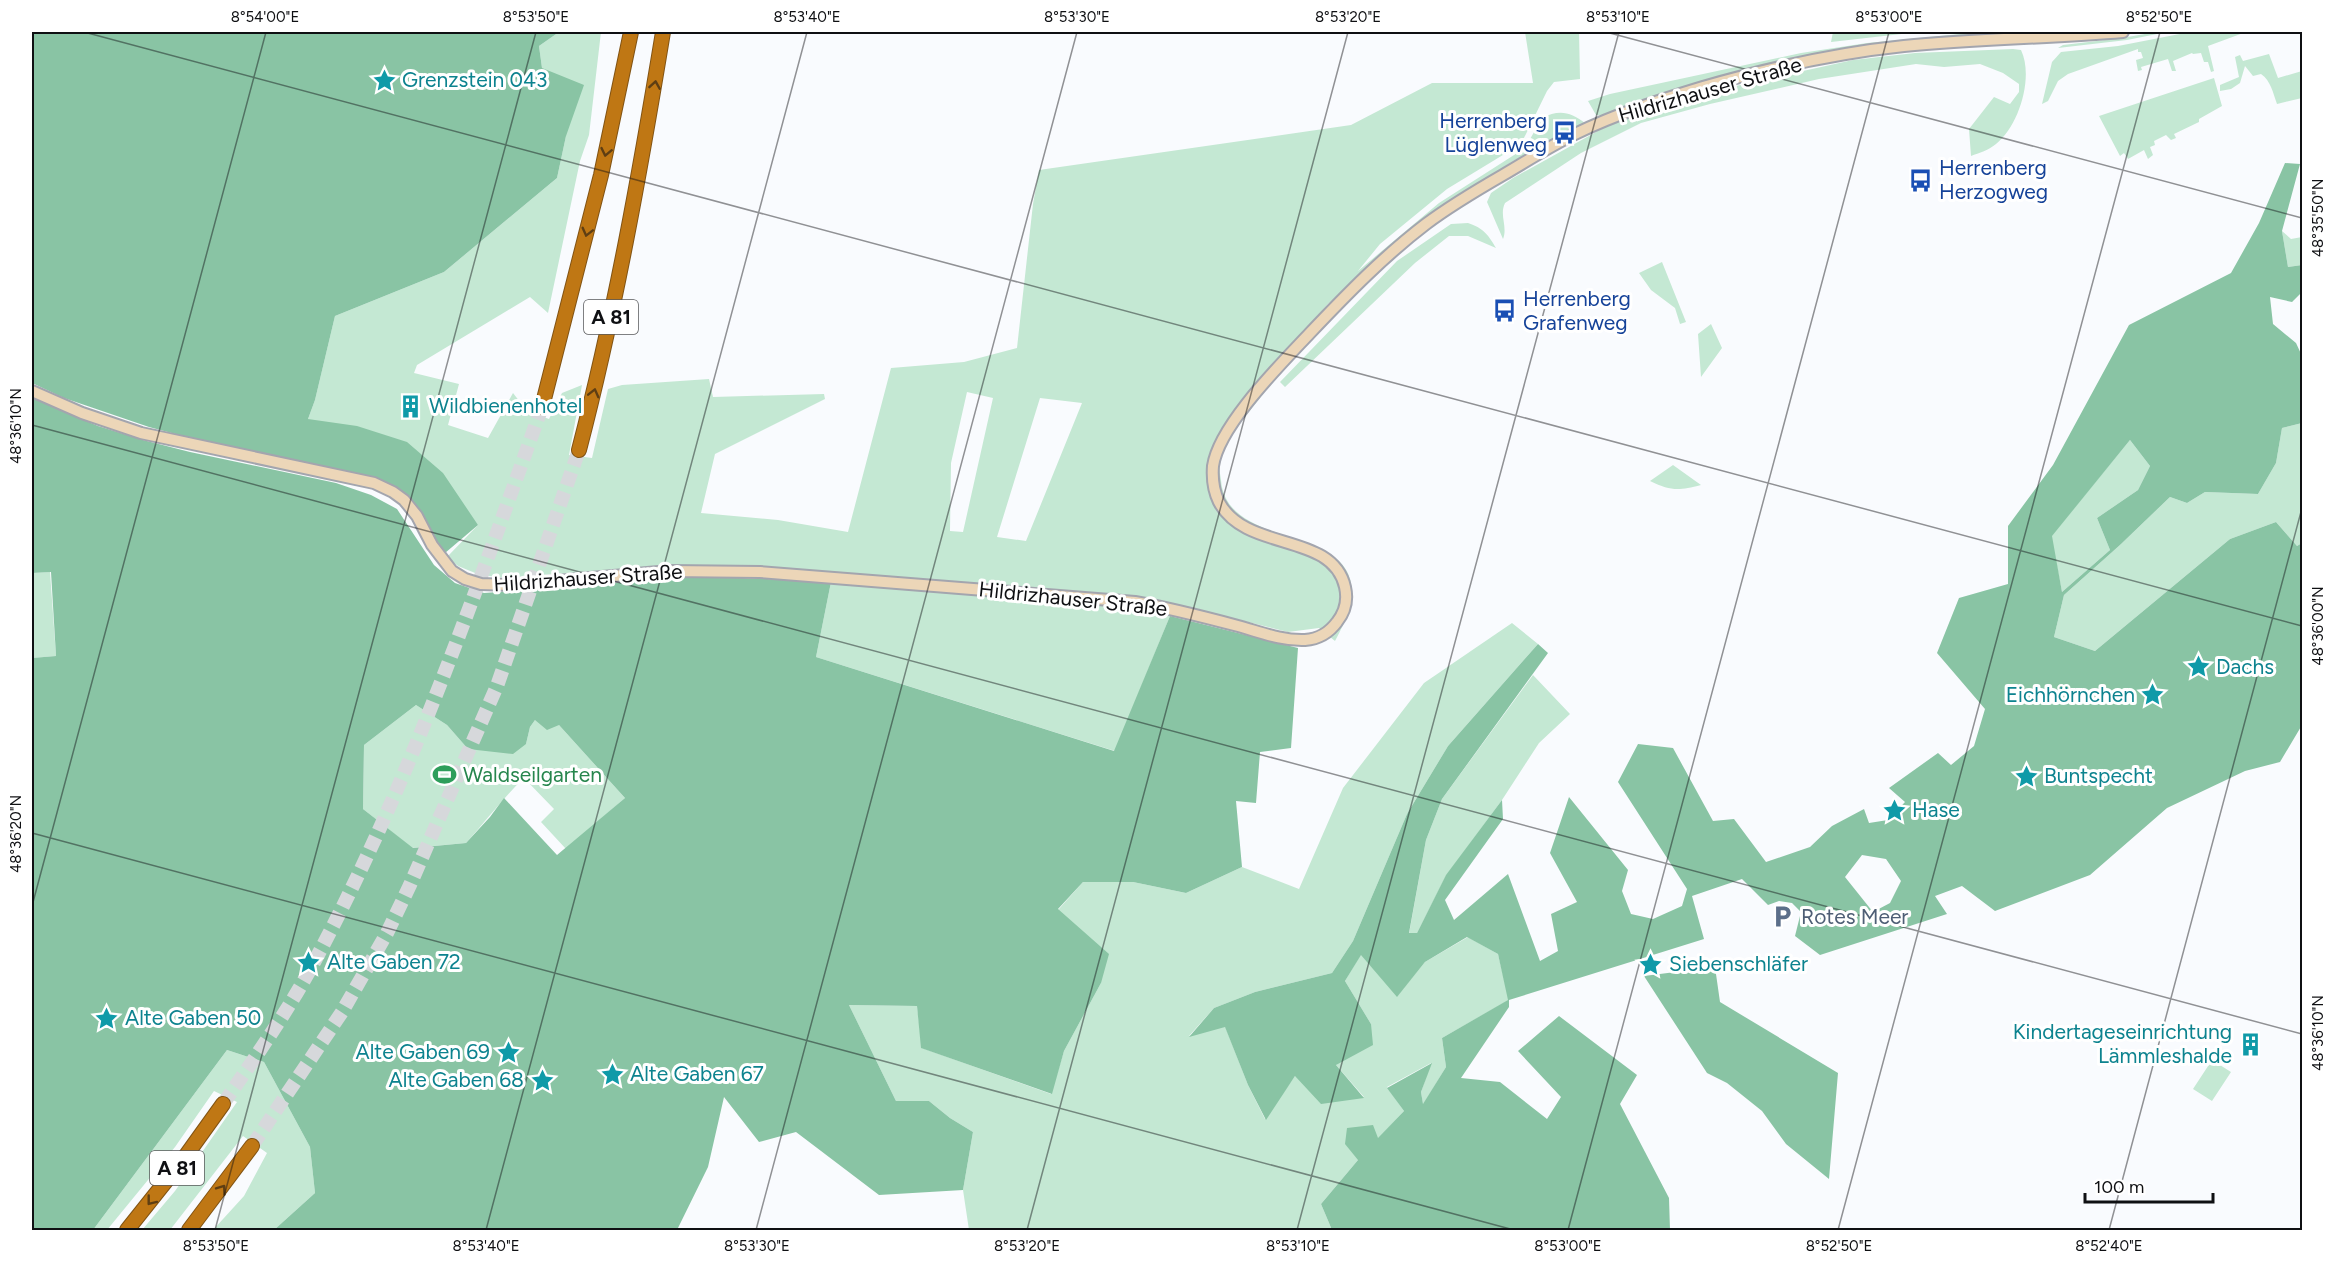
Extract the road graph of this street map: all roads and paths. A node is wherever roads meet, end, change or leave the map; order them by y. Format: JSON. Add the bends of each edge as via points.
{"nodes":[{"id":1,"x":631,"y":32,"type":"edge"},
{"id":2,"x":663,"y":32,"type":"edge"},
{"id":3,"x":2123,"y":32,"type":"edge"},
{"id":4,"x":32,"y":391,"type":"edge"},
{"id":5,"x":542,"y":407,"type":"tunnel mouth"},
{"id":6,"x":579,"y":450,"type":"tunnel mouth"},
{"id":7,"x":224,"y":1104,"type":"tunnel mouth"},
{"id":8,"x":252,"y":1146,"type":"tunnel mouth"},
{"id":9,"x":127,"y":1230,"type":"edge"},
{"id":10,"x":189,"y":1230,"type":"edge"}],
"edges":[{"from":1,"to":5,"type":"highway","number":"A 81","one_way":true,"via":[[601,175]]},
{"from":6,"to":2,"type":"highway","number":"A 81","one_way":true,"via":[[638,184]]},
{"from":3,"to":4,"type":"main road","name":"Hildrizhauser Straße","via":[[1905,46],[1822,58],[1737,78],[1664,99],[1577,133],[1476,190],[1427,223],[1352,288],[1279,366],[1227,429],[1216,452],[1212,483],[1224,510],[1235,521],[1250,531],[1313,551],[1329,560],[1341,575],[1346,591],[1345,608],[1336,624],[1322,636],[1305,640],[1135,602],[760,572],[670,571],[490,586],[452,571],[404,500],[374,483],[151,435]]},
{"from":7,"to":9,"type":"highway","number":"A 81","one_way":true},
{"from":10,"to":8,"type":"highway","number":"A 81","one_way":true}]}
